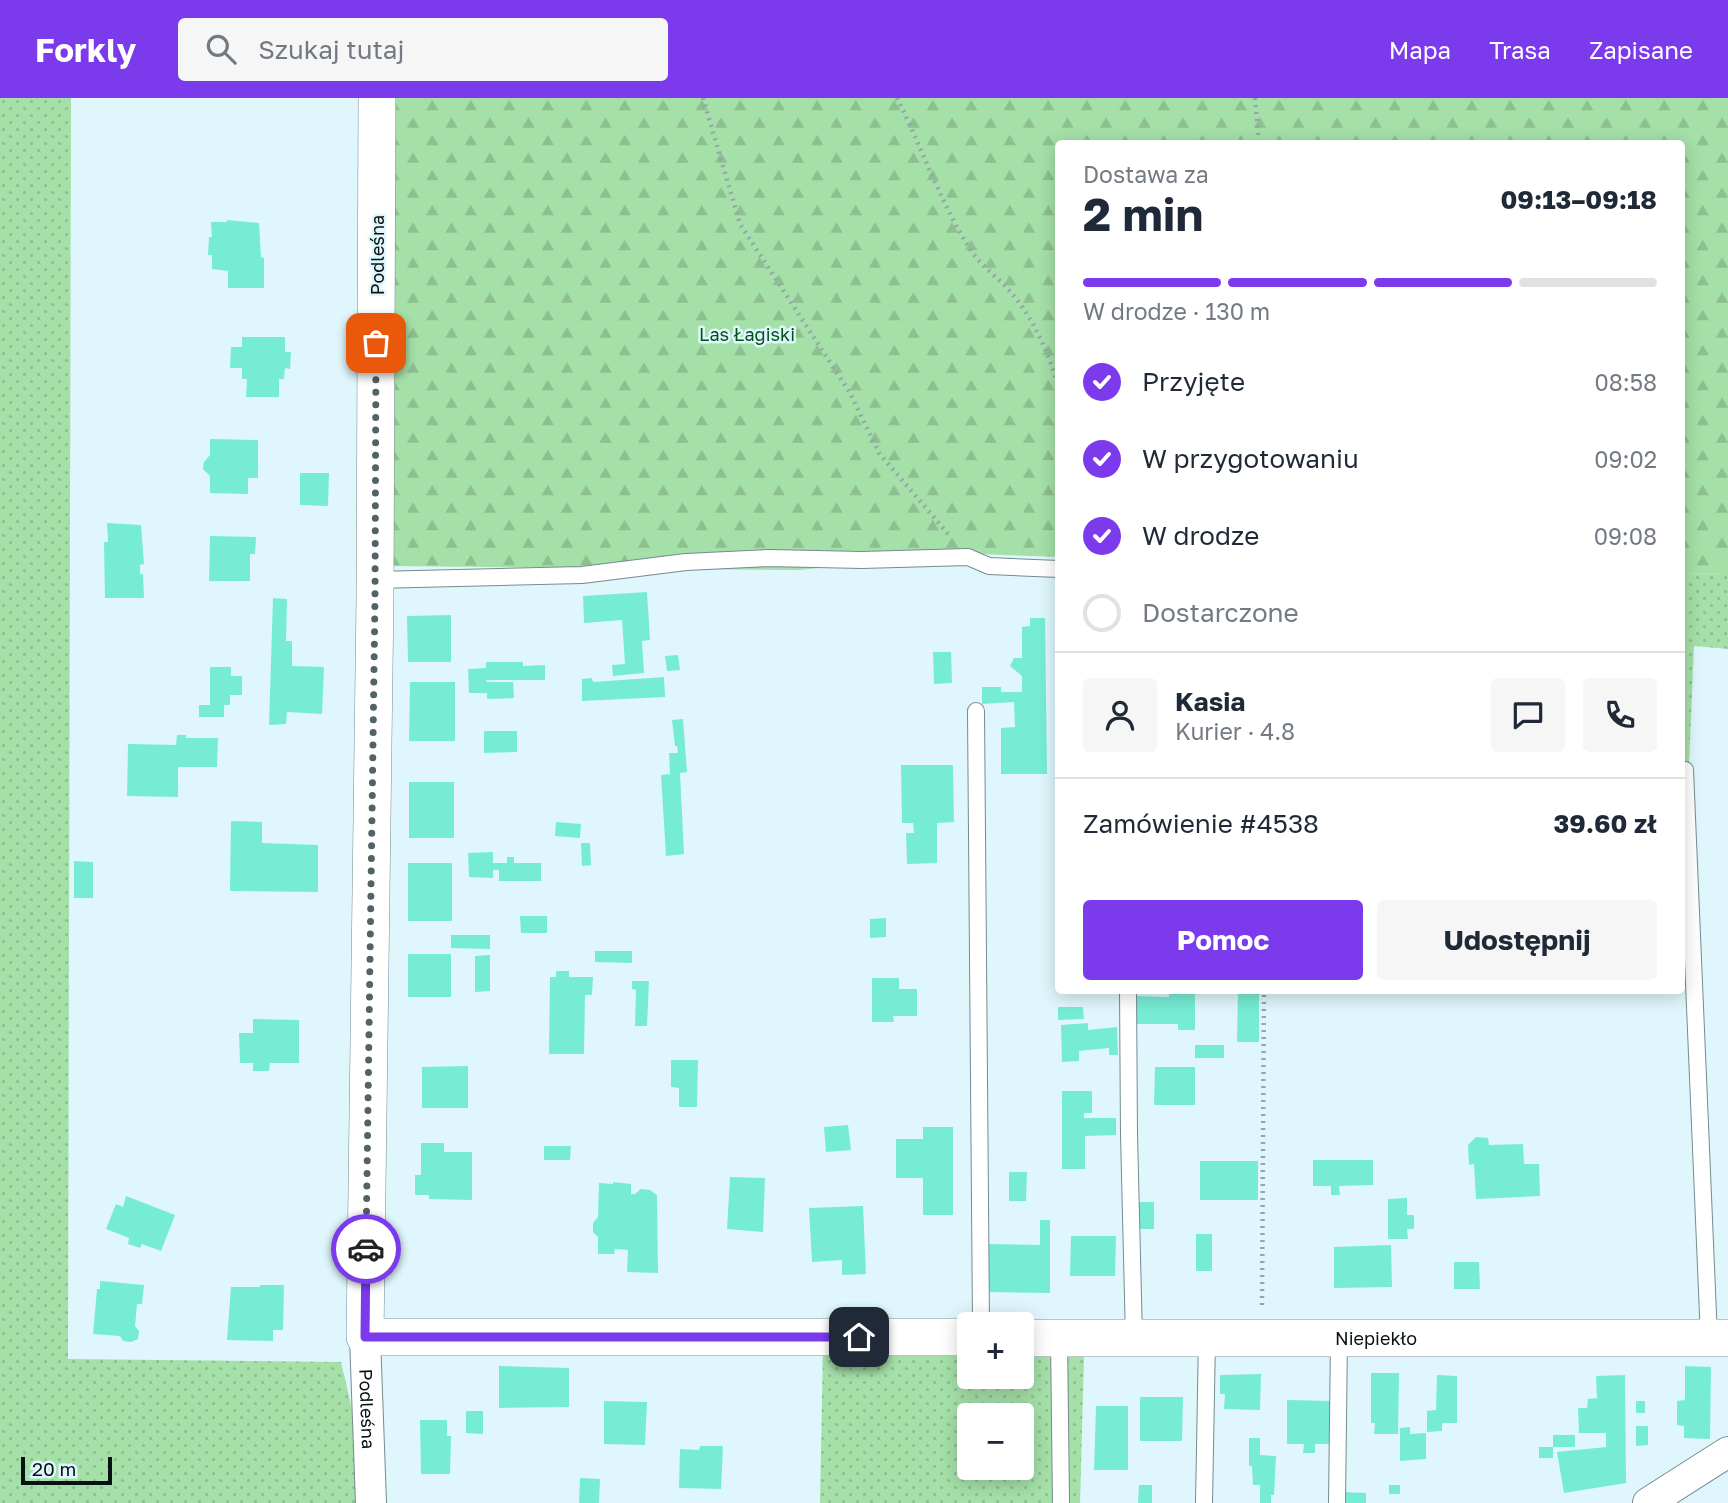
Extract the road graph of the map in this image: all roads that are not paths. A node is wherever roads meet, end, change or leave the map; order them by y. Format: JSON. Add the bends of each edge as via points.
{"nodes":[{"id":1,"x":377,"y":98,"type":"edge"},
{"id":2,"x":1055,"y":569,"type":"edge"},
{"id":3,"x":375,"y":580,"type":"junction"},
{"id":4,"x":976,"y":711,"type":"dead end"},
{"id":5,"x":1685,"y":770,"type":"dead end"},
{"id":6,"x":1128,"y":994,"type":"edge"},
{"id":7,"x":981,"y":1312,"type":"edge"},
{"id":8,"x":365,"y":1337,"type":"junction"},
{"id":9,"x":957,"y":1337,"type":"edge"},
{"id":10,"x":1034,"y":1338,"type":"edge"},
{"id":11,"x":1059,"y":1338,"type":"junction"},
{"id":12,"x":1135,"y":1338,"type":"junction"},
{"id":13,"x":1207,"y":1338,"type":"junction"},
{"id":14,"x":1339,"y":1338,"type":"junction"},
{"id":15,"x":1718,"y":1338,"type":"edge"},
{"id":16,"x":1728,"y":1452,"type":"edge"},
{"id":17,"x":371,"y":1503,"type":"edge"},
{"id":18,"x":1061,"y":1503,"type":"edge"},
{"id":19,"x":1204,"y":1503,"type":"edge"},
{"id":20,"x":1337,"y":1503,"type":"edge"},
{"id":21,"x":1648,"y":1503,"type":"edge"}],
"edges":[{"from":1,"to":3,"type":"street","name":"Podleśna"},
{"from":2,"to":3,"type":"lane","via":[[989,566],[968,557],[768,558],[582,575]]},
{"from":3,"to":8,"type":"street","name":"Podleśna"},
{"from":4,"to":7,"type":"lane"},
{"from":5,"to":15,"type":"lane"},
{"from":6,"to":12,"type":"lane"},
{"from":8,"to":9,"type":"street"},
{"from":8,"to":17,"type":"street","name":"Podleśna"},
{"from":10,"to":11,"type":"street","name":"Niepiekło"},
{"from":11,"to":12,"type":"street","name":"Niepiekło"},
{"from":11,"to":18,"type":"lane"},
{"from":12,"to":13,"type":"street","name":"Niepiekło"},
{"from":13,"to":14,"type":"street","name":"Niepiekło"},
{"from":13,"to":19,"type":"lane"},
{"from":14,"to":15,"type":"street","name":"Niepiekło"},
{"from":14,"to":20,"type":"lane"},
{"from":16,"to":21,"type":"street"}]}
